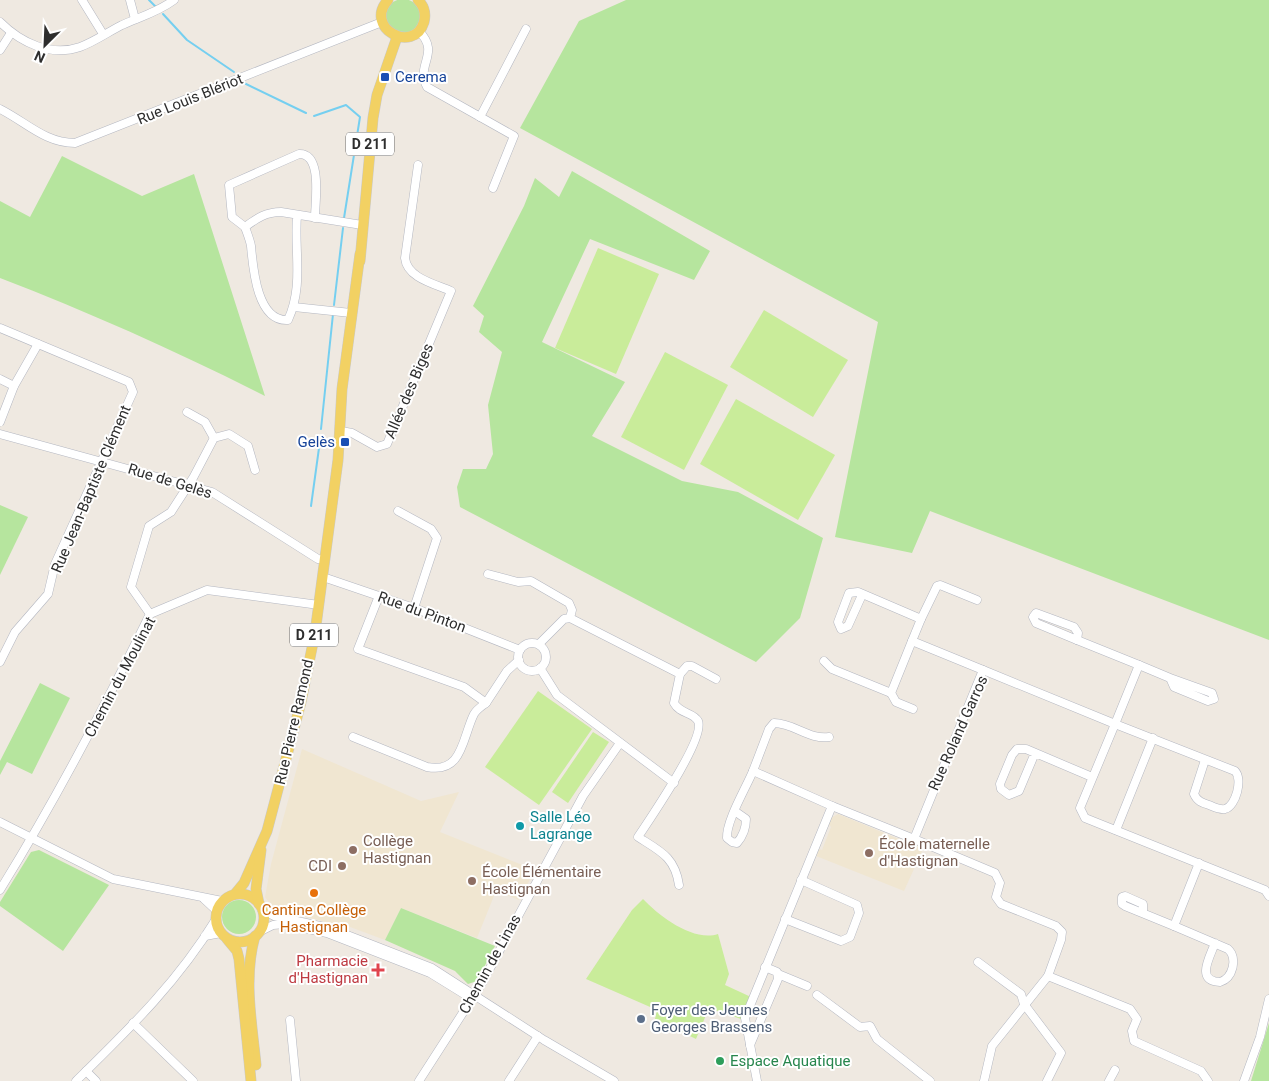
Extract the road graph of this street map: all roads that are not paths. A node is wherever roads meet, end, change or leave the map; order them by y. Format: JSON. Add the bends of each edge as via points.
{"nodes":[{"id":1,"x":82,"y":0,"type":"edge"},
{"id":2,"x":130,"y":0,"type":"edge"},
{"id":3,"x":174,"y":0,"type":"edge"},
{"id":4,"x":388,"y":0,"type":"edge"},
{"id":5,"x":418,"y":0,"type":"edge"},
{"id":6,"x":135,"y":19,"type":"junction"},
{"id":7,"x":0,"y":22,"type":"edge"},
{"id":8,"x":382,"y":22,"type":"junction"},
{"id":9,"x":526,"y":29,"type":"dead end"},
{"id":10,"x":419,"y":31,"type":"junction"},
{"id":11,"x":11,"y":33,"type":"junction"},
{"id":12,"x":103,"y":34,"type":"junction"},
{"id":13,"x":397,"y":37,"type":"junction"},
{"id":14,"x":0,"y":50,"type":"edge"},
{"id":15,"x":0,"y":109,"type":"edge"},
{"id":16,"x":480,"y":117,"type":"junction"},
{"id":17,"x":418,"y":165,"type":"dead end"},
{"id":18,"x":493,"y":188,"type":"dead end"},
{"id":19,"x":297,"y":215,"type":"junction"},
{"id":20,"x":315,"y":218,"type":"junction"},
{"id":21,"x":362,"y":225,"type":"junction"},
{"id":22,"x":245,"y":227,"type":"junction"},
{"id":23,"x":360,"y":254,"type":"junction"},
{"id":24,"x":294,"y":307,"type":"junction"},
{"id":25,"x":351,"y":313,"type":"junction"},
{"id":26,"x":0,"y":328,"type":"edge"},
{"id":27,"x":38,"y":344,"type":"junction"},
{"id":28,"x":0,"y":380,"type":"edge"},
{"id":29,"x":14,"y":386,"type":"junction"},
{"id":30,"x":187,"y":412,"type":"dead end"},
{"id":31,"x":342,"y":418,"type":"junction"},
{"id":32,"x":0,"y":422,"type":"edge"},
{"id":33,"x":341,"y":431,"type":"junction"},
{"id":34,"x":0,"y":434,"type":"edge"},
{"id":35,"x":214,"y":438,"type":"junction"},
{"id":36,"x":101,"y":461,"type":"junction"},
{"id":37,"x":255,"y":470,"type":"dead end"},
{"id":38,"x":188,"y":484,"type":"junction"},
{"id":39,"x":398,"y":511,"type":"dead end"},
{"id":40,"x":325,"y":560,"type":"junction"},
{"id":41,"x":488,"y":574,"type":"dead end"},
{"id":42,"x":323,"y":577,"type":"junction"},
{"id":43,"x":862,"y":595,"type":"junction"},
{"id":44,"x":379,"y":596,"type":"junction"},
{"id":45,"x":977,"y":600,"type":"dead end"},
{"id":46,"x":319,"y":605,"type":"junction"},
{"id":47,"x":414,"y":608,"type":"junction"},
{"id":48,"x":150,"y":614,"type":"junction"},
{"id":49,"x":570,"y":618,"type":"junction"},
{"id":50,"x":921,"y":619,"type":"junction"},
{"id":51,"x":1078,"y":640,"type":"junction"},
{"id":52,"x":912,"y":641,"type":"junction"},
{"id":53,"x":539,"y":644,"type":"junction"},
{"id":54,"x":520,"y":650,"type":"junction"},
{"id":55,"x":519,"y":660,"type":"junction"},
{"id":56,"x":824,"y":661,"type":"dead end"},
{"id":57,"x":0,"y":662,"type":"edge"},
{"id":58,"x":1139,"y":665,"type":"junction"},
{"id":59,"x":540,"y":668,"type":"junction"},
{"id":60,"x":983,"y":670,"type":"junction"},
{"id":61,"x":680,"y":674,"type":"junction"},
{"id":62,"x":1170,"y":678,"type":"junction"},
{"id":63,"x":716,"y":679,"type":"dead end"},
{"id":64,"x":891,"y":693,"type":"junction"},
{"id":65,"x":486,"y":703,"type":"junction"},
{"id":66,"x":913,"y":710,"type":"dead end"},
{"id":67,"x":1114,"y":724,"type":"junction"},
{"id":68,"x":353,"y":737,"type":"dead end"},
{"id":69,"x":829,"y":737,"type":"dead end"},
{"id":70,"x":1153,"y":738,"type":"junction"},
{"id":71,"x":620,"y":743,"type":"junction"},
{"id":72,"x":1035,"y":753,"type":"junction"},
{"id":73,"x":1205,"y":760,"type":"junction"},
{"id":74,"x":753,"y":771,"type":"junction"},
{"id":75,"x":1092,"y":777,"type":"junction"},
{"id":76,"x":674,"y":783,"type":"junction"},
{"id":77,"x":832,"y":806,"type":"junction"},
{"id":78,"x":736,"y":812,"type":"dead end"},
{"id":79,"x":0,"y":822,"type":"edge"},
{"id":80,"x":1116,"y":830,"type":"junction"},
{"id":81,"x":31,"y":838,"type":"junction"},
{"id":82,"x":914,"y":839,"type":"junction"},
{"id":83,"x":262,"y":847,"type":"junction"},
{"id":84,"x":1199,"y":863,"type":"junction"},
{"id":85,"x":801,"y":880,"type":"junction"},
{"id":86,"x":679,"y":885,"type":"dead end"},
{"id":87,"x":0,"y":890,"type":"edge"},
{"id":88,"x":1267,"y":893,"type":"edge"},
{"id":89,"x":234,"y":894,"type":"junction"},
{"id":90,"x":204,"y":899,"type":"junction"},
{"id":91,"x":222,"y":902,"type":"junction"},
{"id":92,"x":261,"y":907,"type":"junction"},
{"id":93,"x":1143,"y":913,"type":"dead end"},
{"id":94,"x":216,"y":915,"type":"junction"},
{"id":95,"x":784,"y":919,"type":"junction"},
{"id":96,"x":1174,"y":926,"type":"junction"},
{"id":97,"x":257,"y":934,"type":"junction"},
{"id":98,"x":224,"y":935,"type":"junction"},
{"id":99,"x":205,"y":936,"type":"junction"},
{"id":100,"x":1215,"y":943,"type":"junction"},
{"id":101,"x":978,"y":962,"type":"dead end"},
{"id":102,"x":765,"y":967,"type":"junction"},
{"id":103,"x":778,"y":974,"type":"junction"},
{"id":104,"x":1048,"y":976,"type":"junction"},
{"id":105,"x":807,"y":986,"type":"dead end"},
{"id":106,"x":818,"y":995,"type":"dead end"},
{"id":107,"x":474,"y":996,"type":"junction"},
{"id":108,"x":1269,"y":999,"type":"edge"},
{"id":109,"x":1024,"y":1004,"type":"junction"},
{"id":110,"x":290,"y":1020,"type":"dead end"},
{"id":111,"x":133,"y":1023,"type":"junction"},
{"id":112,"x":538,"y":1036,"type":"junction"},
{"id":113,"x":750,"y":1045,"type":"junction"},
{"id":114,"x":1115,"y":1070,"type":"dead end"},
{"id":115,"x":86,"y":1071,"type":"junction"},
{"id":116,"x":76,"y":1081,"type":"edge"},
{"id":117,"x":96,"y":1081,"type":"edge"},
{"id":118,"x":194,"y":1081,"type":"edge"},
{"id":119,"x":252,"y":1081,"type":"edge"},
{"id":120,"x":258,"y":1081,"type":"edge"},
{"id":121,"x":296,"y":1081,"type":"edge"},
{"id":122,"x":419,"y":1081,"type":"edge"},
{"id":123,"x":509,"y":1081,"type":"edge"},
{"id":124,"x":614,"y":1081,"type":"edge"},
{"id":125,"x":757,"y":1081,"type":"edge"},
{"id":126,"x":930,"y":1081,"type":"edge"},
{"id":127,"x":984,"y":1081,"type":"edge"},
{"id":128,"x":1047,"y":1081,"type":"edge"},
{"id":129,"x":1109,"y":1081,"type":"edge"},
{"id":130,"x":1208,"y":1081,"type":"edge"},
{"id":131,"x":1244,"y":1081,"type":"edge"}],
"edges":[{"from":1,"to":12,"type":"street"},
{"from":2,"to":6,"type":"street"},
{"from":3,"to":6,"type":"street","via":[[162,10]]},
{"from":4,"to":8,"type":"main road","via":[[382,8]]},
{"from":5,"to":10,"type":"main road","via":[[425,17]]},
{"from":6,"to":12,"type":"street"},
{"from":7,"to":11,"type":"street"},
{"from":8,"to":13,"type":"main road"},
{"from":8,"to":15,"type":"street","name":"Rue Louis Blériot","via":[[75,143],[47,138]]},
{"from":9,"to":16,"type":"street"},
{"from":10,"to":13,"type":"main road","via":[[409,37]]},
{"from":10,"to":16,"type":"street","via":[[430,47],[423,70],[427,86]]},
{"from":11,"to":12,"type":"street","via":[[34,46],[60,51],[81,46]]},
{"from":11,"to":14,"type":"street"},
{"from":13,"to":21,"type":"main road","name":"Rue Pierre Ramond","number":"D 211","via":[[373,118]]},
{"from":16,"to":18,"type":"street","via":[[514,136]]},
{"from":17,"to":33,"type":"street","name":"Allée des Biges","via":[[404,258],[406,266],[410,272],[451,292],[387,444],[377,447],[352,433]]},
{"from":19,"to":20,"type":"street"},
{"from":19,"to":22,"type":"street","via":[[267,214]]},
{"from":19,"to":24,"type":"street","via":[[299,277]]},
{"from":20,"to":21,"type":"street"},
{"from":20,"to":22,"type":"street","via":[[316,168],[311,159],[298,154],[229,185],[232,217]]},
{"from":21,"to":23,"type":"main road","name":"Rue Pierre Ramond","number":"D 211"},
{"from":22,"to":24,"type":"street","via":[[251,244],[255,284],[265,303],[273,316],[282,320],[288,320]]},
{"from":23,"to":25,"type":"main road","name":"Rue Pierre Ramond","number":"D 211"},
{"from":23,"to":31,"type":"main road","name":"Rue Pierre Ramond","number":"D 211","via":[[350,381]]},
{"from":24,"to":25,"type":"street"},
{"from":25,"to":31,"type":"main road","name":"Rue Pierre Ramond","number":"D 211"},
{"from":26,"to":27,"type":"street","name":"Rue Jean-Baptiste Clément"},
{"from":27,"to":29,"type":"street"},
{"from":27,"to":36,"type":"street","name":"Rue Jean-Baptiste Clément","via":[[129,382],[133,392]]},
{"from":28,"to":29,"type":"street"},
{"from":29,"to":32,"type":"street"},
{"from":30,"to":35,"type":"street","via":[[205,422]]},
{"from":31,"to":33,"type":"main road","name":"Rue Pierre Ramond","number":"D 211"},
{"from":33,"to":40,"type":"main road","name":"Rue Pierre Ramond","number":"D 211"},
{"from":34,"to":36,"type":"street","name":"Rue de Gelès"},
{"from":35,"to":37,"type":"street","via":[[229,434],[248,446]]},
{"from":35,"to":38,"type":"street"},
{"from":36,"to":38,"type":"street","name":"Rue de Gelès"},
{"from":36,"to":57,"type":"street","name":"Rue Jean-Baptiste Clément","via":[[55,564],[48,594],[15,632]]},
{"from":38,"to":40,"type":"street","name":"Rue de Gelès","via":[[212,492],[318,559]]},
{"from":38,"to":48,"type":"street","via":[[171,512],[149,526],[131,587]]},
{"from":39,"to":47,"type":"street","via":[[431,529],[437,538]]},
{"from":40,"to":42,"type":"main road","name":"Rue Pierre Ramond","number":"D 211"},
{"from":41,"to":49,"type":"street","via":[[518,582],[531,581],[565,600],[572,610]]},
{"from":42,"to":44,"type":"street","name":"Rue du Pinton"},
{"from":42,"to":46,"type":"main road","name":"Rue Pierre Ramond","number":"D 211"},
{"from":43,"to":43,"type":"street","via":[[850,593],[838,622],[841,629],[848,626]]},
{"from":43,"to":50,"type":"street"},
{"from":44,"to":47,"type":"street","name":"Rue du Pinton"},
{"from":44,"to":65,"type":"street","via":[[358,649],[464,687]]},
{"from":45,"to":50,"type":"street","via":[[937,586]]},
{"from":46,"to":48,"type":"street","name":"Chemin du Moulinat","via":[[207,590]]},
{"from":46,"to":83,"type":"main road","name":"Rue Pierre Ramond","number":"D 211","via":[[301,702]]},
{"from":47,"to":54,"type":"street","name":"Rue du Pinton"},
{"from":48,"to":81,"type":"street","name":"Chemin du Moulinat","via":[[103,710]]},
{"from":49,"to":53,"type":"street","via":[[564,619]]},
{"from":49,"to":61,"type":"street"},
{"from":50,"to":52,"type":"street"},
{"from":51,"to":51,"type":"street","via":[[1036,623],[1033,617],[1041,613],[1074,627]]},
{"from":51,"to":58,"type":"street"},
{"from":52,"to":60,"type":"street"},
{"from":52,"to":64,"type":"street"},
{"from":53,"to":54,"type":"street","via":[[527,644]]},
{"from":53,"to":59,"type":"street","via":[[546,657]]},
{"from":54,"to":55,"type":"street"},
{"from":55,"to":59,"type":"street","via":[[525,669],[533,671]]},
{"from":55,"to":65,"type":"street","via":[[507,671]]},
{"from":56,"to":64,"type":"street","via":[[832,669]]},
{"from":58,"to":62,"type":"street"},
{"from":58,"to":67,"type":"street"},
{"from":59,"to":71,"type":"street","via":[[557,695]]},
{"from":60,"to":67,"type":"street","name":"Rue Roland Garros"},
{"from":60,"to":82,"type":"street","name":"Rue Roland Garros"},
{"from":61,"to":63,"type":"street","via":[[687,666],[692,666]]},
{"from":61,"to":76,"type":"street","via":[[674,702],[678,709],[699,723],[698,733]]},
{"from":62,"to":62,"type":"street","via":[[1212,693],[1214,699],[1208,701],[1174,687]]},
{"from":64,"to":66,"type":"street","via":[[896,702]]},
{"from":65,"to":68,"type":"street","via":[[475,712],[455,761],[438,769]]},
{"from":67,"to":70,"type":"street","name":"Rue Roland Garros"},
{"from":67,"to":75,"type":"street"},
{"from":69,"to":74,"type":"street","via":[[820,738],[783,723],[774,723]]},
{"from":70,"to":73,"type":"street","name":"Rue Roland Garros"},
{"from":70,"to":80,"type":"street"},
{"from":71,"to":76,"type":"street"},
{"from":71,"to":107,"type":"street","name":"Chemin de Linas","via":[[583,796]]},
{"from":72,"to":72,"type":"street","via":[[1026,749],[1014,750],[1000,784],[1008,796],[1019,791]]},
{"from":72,"to":75,"type":"street"},
{"from":73,"to":73,"type":"street","via":[[1194,794],[1200,802],[1218,809],[1227,808],[1240,783],[1238,774]]},
{"from":74,"to":77,"type":"street"},
{"from":74,"to":78,"type":"street"},
{"from":75,"to":80,"type":"street","via":[[1080,808],[1081,814]]},
{"from":76,"to":86,"type":"street","via":[[638,838],[663,853],[676,868]]},
{"from":77,"to":82,"type":"street"},
{"from":77,"to":85,"type":"street"},
{"from":79,"to":81,"type":"street"},
{"from":80,"to":84,"type":"street"},
{"from":81,"to":87,"type":"street","name":"Chemin du Moulinat"},
{"from":81,"to":90,"type":"street","via":[[113,878]]},
{"from":82,"to":104,"type":"street","via":[[995,873],[1000,883],[996,897],[1001,904],[1060,929],[1061,940]]},
{"from":83,"to":89,"type":"main road","name":"Rue Pierre Ramond","number":"D 211","via":[[244,883]]},
{"from":83,"to":92,"type":"main road","name":"Rue Pierre Ramond","number":"D 211","via":[[256,889]]},
{"from":84,"to":88,"type":"street"},
{"from":84,"to":96,"type":"street"},
{"from":85,"to":95,"type":"street"},
{"from":85,"to":95,"type":"street","via":[[857,905],[859,913],[850,937],[841,941]]},
{"from":89,"to":91,"type":"main road"},
{"from":89,"to":92,"type":"main road","via":[[248,895]]},
{"from":90,"to":91,"type":"street"},
{"from":90,"to":94,"type":"street"},
{"from":91,"to":94,"type":"main road"},
{"from":92,"to":97,"type":"main road","via":[[264,917]]},
{"from":92,"to":107,"type":"street","via":[[274,916],[329,928],[418,962],[444,974]]},
{"from":93,"to":96,"type":"street"},
{"from":94,"to":98,"type":"main road"},
{"from":94,"to":99,"type":"street"},
{"from":95,"to":102,"type":"street"},
{"from":96,"to":100,"type":"street"},
{"from":97,"to":98,"type":"main road","via":[[240,942]]},
{"from":97,"to":107,"type":"street","via":[[273,925],[285,924],[327,933],[430,973],[464,994]]},
{"from":97,"to":120,"type":"main road","via":[[250,961],[250,993]]},
{"from":98,"to":99,"type":"street"},
{"from":98,"to":119,"type":"main road","via":[[240,959]]},
{"from":99,"to":111,"type":"street","via":[[179,974]]},
{"from":100,"to":100,"type":"street","via":[[1234,956],[1228,977],[1220,982],[1210,980],[1205,970]]},
{"from":101,"to":109,"type":"street","via":[[1021,994]]},
{"from":102,"to":103,"type":"street"},
{"from":102,"to":113,"type":"street","via":[[745,1018]]},
{"from":103,"to":105,"type":"street"},
{"from":103,"to":113,"type":"street"},
{"from":104,"to":109,"type":"street"},
{"from":104,"to":130,"type":"street","via":[[1130,1009],[1137,1019],[1132,1037],[1138,1045],[1202,1071]]},
{"from":106,"to":126,"type":"street","via":[[860,1027],[870,1026],[877,1039]]},
{"from":107,"to":112,"type":"street"},
{"from":107,"to":122,"type":"street","name":"Chemin de Linas"},
{"from":108,"to":131,"type":"street"},
{"from":109,"to":127,"type":"street","via":[[992,1046]]},
{"from":109,"to":128,"type":"street","via":[[1061,1053]]},
{"from":110,"to":121,"type":"street"},
{"from":111,"to":115,"type":"street"},
{"from":111,"to":118,"type":"street"},
{"from":112,"to":123,"type":"street"},
{"from":112,"to":124,"type":"street"},
{"from":113,"to":125,"type":"street"},
{"from":114,"to":129,"type":"street"},
{"from":115,"to":116,"type":"street"},
{"from":115,"to":117,"type":"street"}]}
